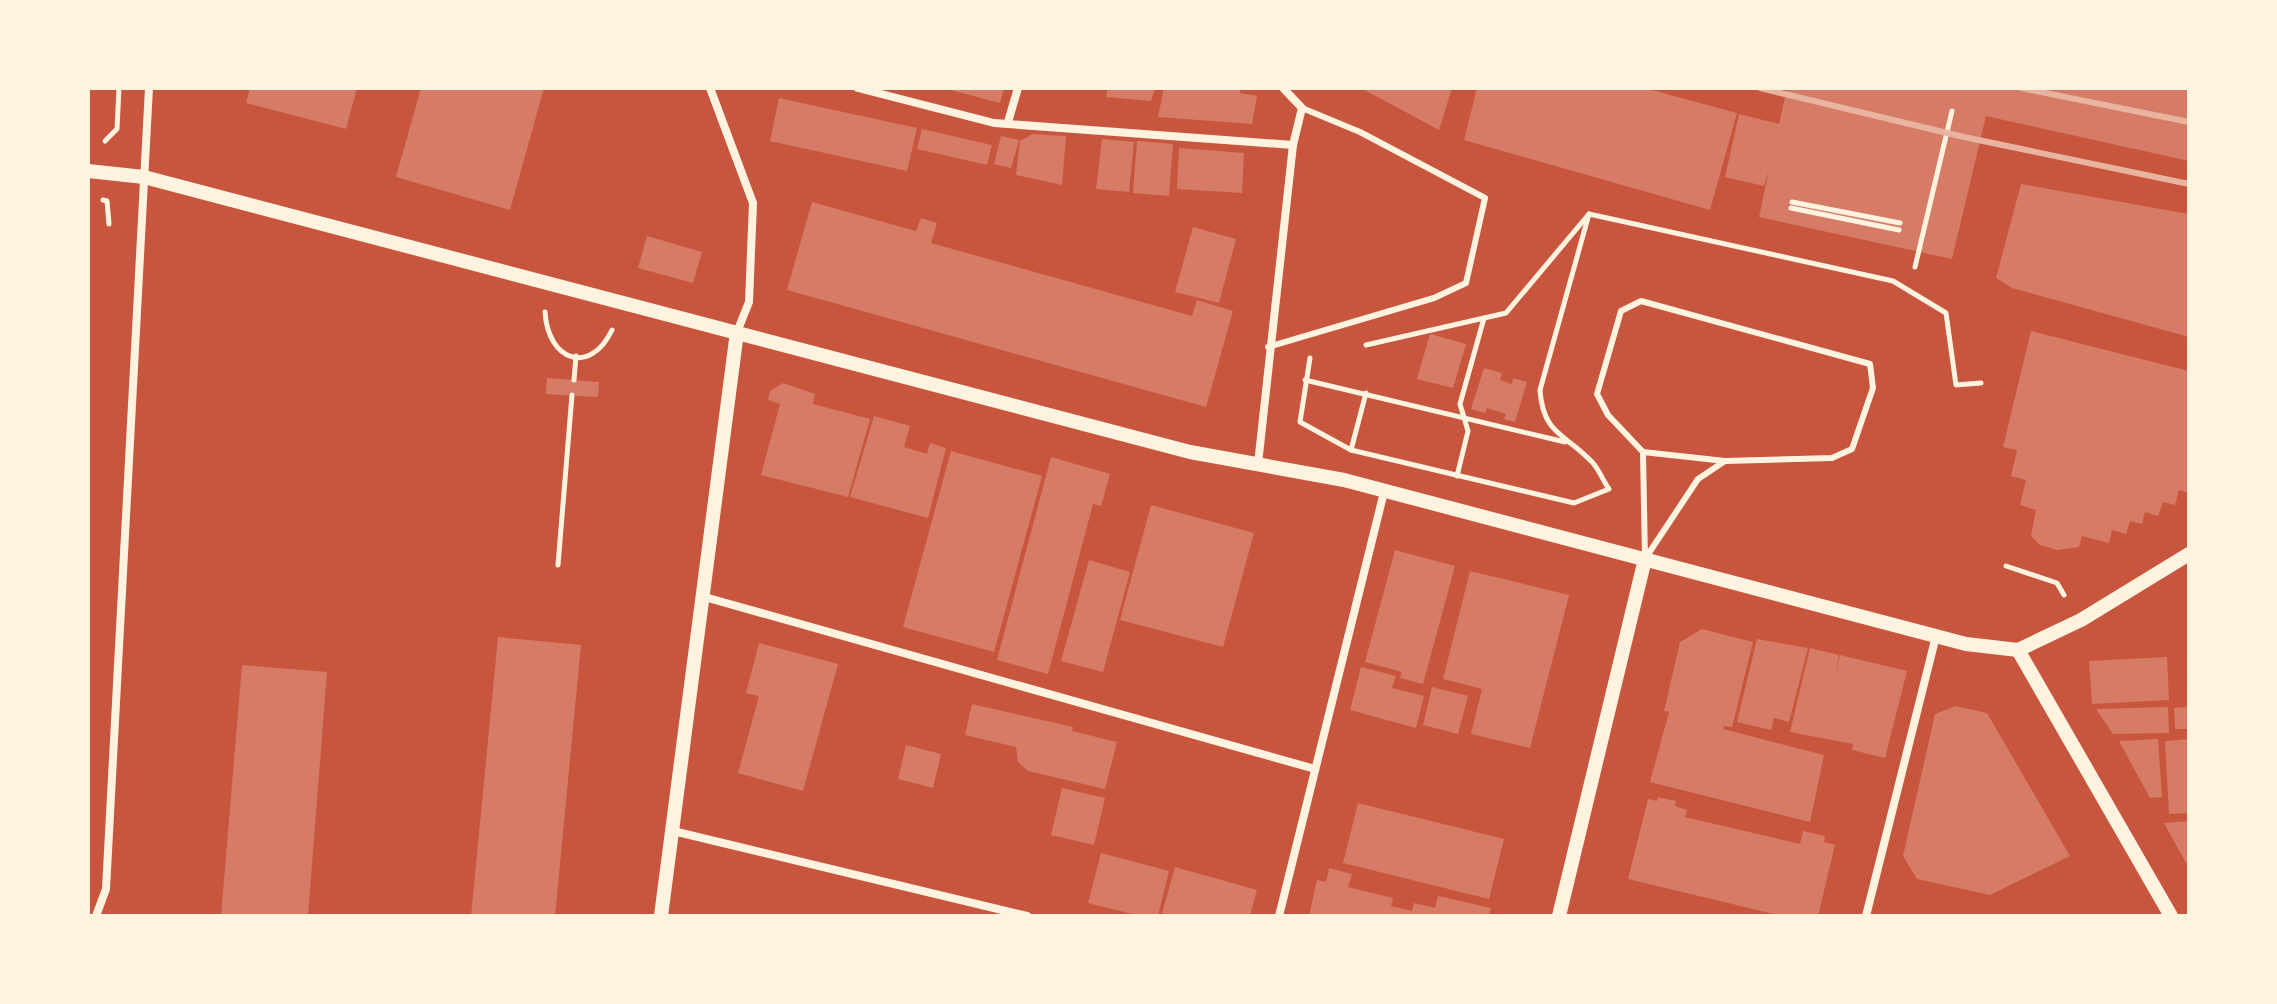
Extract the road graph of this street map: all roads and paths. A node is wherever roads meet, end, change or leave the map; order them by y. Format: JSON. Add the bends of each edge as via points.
{"nodes":[{"id":1,"x":119,"y":88,"type":"edge"},
{"id":2,"x":149,"y":88,"type":"edge"},
{"id":3,"x":710,"y":88,"type":"edge"},
{"id":4,"x":858,"y":88,"type":"edge"},
{"id":5,"x":1018,"y":88,"type":"edge"},
{"id":6,"x":1283,"y":88,"type":"edge"},
{"id":7,"x":1302,"y":108,"type":"junction"},
{"id":8,"x":1952,"y":111,"type":"dead end"},
{"id":9,"x":1008,"y":122,"type":"junction"},
{"id":10,"x":105,"y":141,"type":"dead end"},
{"id":11,"x":1293,"y":145,"type":"junction"},
{"id":12,"x":88,"y":171,"type":"edge"},
{"id":13,"x":144,"y":177,"type":"junction"},
{"id":14,"x":107,"y":201,"type":"dead end"},
{"id":15,"x":1792,"y":205,"type":"dead end"},
{"id":16,"x":1589,"y":214,"type":"dead end"},
{"id":17,"x":109,"y":224,"type":"dead end"},
{"id":18,"x":1900,"y":227,"type":"dead end"},
{"id":19,"x":1915,"y":267,"type":"dead end"},
{"id":20,"x":1515,"y":299,"type":"dead end"},
{"id":21,"x":545,"y":312,"type":"dead end"},
{"id":22,"x":1484,"y":318,"type":"dead end"},
{"id":23,"x":612,"y":330,"type":"dead end"},
{"id":24,"x":737,"y":332,"type":"junction"},
{"id":25,"x":1268,"y":347,"type":"junction"},
{"id":26,"x":576,"y":356,"type":"junction"},
{"id":27,"x":574,"y":380,"type":"dead end"},
{"id":28,"x":1305,"y":380,"type":"dead end"},
{"id":29,"x":1366,"y":393,"type":"junction"},
{"id":30,"x":572,"y":395,"type":"dead end"},
{"id":31,"x":1463,"y":415,"type":"junction"},
{"id":32,"x":1566,"y":442,"type":"dead end"},
{"id":33,"x":1351,"y":450,"type":"dead end"},
{"id":34,"x":1643,"y":452,"type":"junction"},
{"id":35,"x":1725,"y":461,"type":"junction"},
{"id":36,"x":1258,"y":464,"type":"junction"},
{"id":37,"x":1457,"y":476,"type":"dead end"},
{"id":38,"x":1384,"y":492,"type":"junction"},
{"id":39,"x":2189,"y":554,"type":"edge"},
{"id":40,"x":1645,"y":559,"type":"junction"},
{"id":41,"x":558,"y":565,"type":"dead end"},
{"id":42,"x":2006,"y":566,"type":"dead end"},
{"id":43,"x":2064,"y":595,"type":"dead end"},
{"id":44,"x":700,"y":596,"type":"junction"},
{"id":45,"x":1936,"y":636,"type":"junction"},
{"id":46,"x":2018,"y":650,"type":"junction"},
{"id":47,"x":1315,"y":769,"type":"junction"},
{"id":48,"x":673,"y":831,"type":"junction"},
{"id":49,"x":96,"y":916,"type":"edge"},
{"id":50,"x":661,"y":916,"type":"edge"},
{"id":51,"x":1027,"y":916,"type":"edge"},
{"id":52,"x":1279,"y":916,"type":"edge"},
{"id":53,"x":1559,"y":916,"type":"edge"},
{"id":54,"x":1866,"y":916,"type":"edge"},
{"id":55,"x":2171,"y":916,"type":"edge"}],
"edges":[{"from":1,"to":10,"type":"path","via":[[117,129]]},
{"from":2,"to":13,"type":"street"},
{"from":3,"to":24,"type":"street","via":[[753,203],[749,302]]},
{"from":4,"to":9,"type":"street","via":[[994,123]]},
{"from":5,"to":9,"type":"street"},
{"from":6,"to":7,"type":"street"},
{"from":7,"to":11,"type":"street"},
{"from":7,"to":25,"type":"lane","via":[[1360,132],[1485,198],[1466,283],[1434,298]]},
{"from":8,"to":19,"type":"path"},
{"from":9,"to":11,"type":"street"},
{"from":11,"to":25,"type":"street"},
{"from":12,"to":13,"type":"street"},
{"from":13,"to":24,"type":"street"},
{"from":13,"to":49,"type":"street","via":[[106,889]]},
{"from":14,"to":17,"type":"path"},
{"from":15,"to":18,"type":"path"},
{"from":16,"to":20,"type":"path"},
{"from":21,"to":26,"type":"path","via":[[551,343]]},
{"from":22,"to":31,"type":"path","via":[[1460,404]]},
{"from":23,"to":26,"type":"path","via":[[602,347]]},
{"from":24,"to":36,"type":"street","via":[[1190,452]]},
{"from":24,"to":44,"type":"street"},
{"from":25,"to":36,"type":"street"},
{"from":26,"to":27,"type":"path"},
{"from":28,"to":29,"type":"path"},
{"from":29,"to":31,"type":"path"},
{"from":29,"to":33,"type":"path"},
{"from":30,"to":41,"type":"path"},
{"from":31,"to":32,"type":"path"},
{"from":31,"to":37,"type":"path","via":[[1468,431]]},
{"from":34,"to":35,"type":"lane"},
{"from":34,"to":35,"type":"lane","via":[[1608,415],[1597,394],[1621,311],[1641,301],[1870,364],[1873,388],[1852,449],[1832,458]]},
{"from":34,"to":40,"type":"lane"},
{"from":35,"to":40,"type":"lane","via":[[1698,479]]},
{"from":36,"to":38,"type":"street"},
{"from":38,"to":40,"type":"street"},
{"from":38,"to":47,"type":"street"},
{"from":39,"to":46,"type":"street","via":[[2081,620]]},
{"from":40,"to":45,"type":"street"},
{"from":40,"to":53,"type":"street"},
{"from":42,"to":43,"type":"path","via":[[2057,583]]},
{"from":44,"to":47,"type":"street"},
{"from":44,"to":48,"type":"street"},
{"from":45,"to":46,"type":"street"},
{"from":45,"to":54,"type":"street"},
{"from":46,"to":55,"type":"street"},
{"from":47,"to":52,"type":"street"},
{"from":48,"to":50,"type":"street"},
{"from":48,"to":51,"type":"street"}]}
